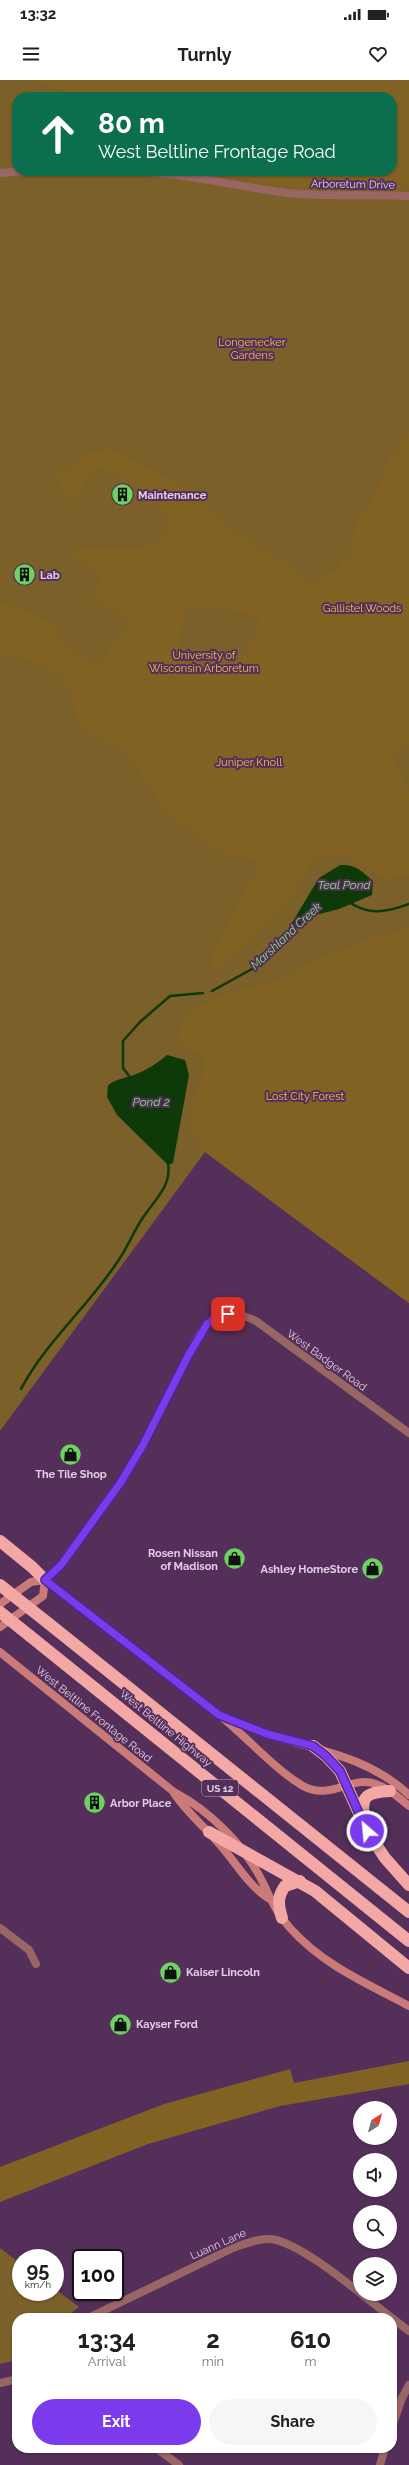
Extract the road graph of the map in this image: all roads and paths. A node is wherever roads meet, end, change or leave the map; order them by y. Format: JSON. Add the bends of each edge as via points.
{"nodes":[{"id":1,"x":12,"y":172,"type":"edge"},
{"id":2,"x":0,"y":173,"type":"edge"},
{"id":3,"x":180,"y":176,"type":"edge"},
{"id":4,"x":409,"y":196,"type":"edge"},
{"id":5,"x":409,"y":1433,"type":"edge"},
{"id":6,"x":0,"y":1541,"type":"edge"},
{"id":7,"x":45,"y":1580,"type":"junction"},
{"id":8,"x":0,"y":1585,"type":"edge"},
{"id":9,"x":0,"y":1604,"type":"edge"},
{"id":10,"x":0,"y":1612,"type":"edge"},
{"id":11,"x":0,"y":1627,"type":"edge"},
{"id":12,"x":0,"y":1652,"type":"edge"},
{"id":13,"x":219,"y":1715,"type":"junction"},
{"id":14,"x":313,"y":1746,"type":"junction"},
{"id":15,"x":345,"y":1786,"type":"junction"},
{"id":16,"x":390,"y":1790,"type":"junction"},
{"id":17,"x":174,"y":1792,"type":"junction"},
{"id":18,"x":409,"y":1795,"type":"edge"},
{"id":19,"x":409,"y":1806,"type":"edge"},
{"id":20,"x":367,"y":1831,"type":"junction"},
{"id":21,"x":208,"y":1832,"type":"junction"},
{"id":22,"x":242,"y":1851,"type":"junction"},
{"id":23,"x":300,"y":1881,"type":"junction"},
{"id":24,"x":409,"y":1884,"type":"edge"},
{"id":25,"x":268,"y":1898,"type":"junction"},
{"id":26,"x":409,"y":1912,"type":"edge"},
{"id":27,"x":282,"y":1918,"type":"junction"},
{"id":28,"x":0,"y":1928,"type":"edge"},
{"id":29,"x":409,"y":1941,"type":"edge"},
{"id":30,"x":36,"y":1964,"type":"dead end"},
{"id":31,"x":409,"y":1968,"type":"edge"},
{"id":32,"x":409,"y":2006,"type":"edge"},
{"id":33,"x":98,"y":2313,"type":"edge"},
{"id":34,"x":385,"y":2313,"type":"edge"},
{"id":35,"x":397,"y":2322,"type":"edge"},
{"id":36,"x":409,"y":2331,"type":"edge"},
{"id":37,"x":12,"y":2380,"type":"edge"},
{"id":38,"x":0,"y":2383,"type":"edge"},
{"id":39,"x":409,"y":2385,"type":"edge"},
{"id":40,"x":397,"y":2412,"type":"edge"},
{"id":41,"x":163,"y":2453,"type":"edge"},
{"id":42,"x":384,"y":2453,"type":"edge"},
{"id":43,"x":179,"y":2465,"type":"edge"},
{"id":44,"x":380,"y":2465,"type":"edge"}],
"edges":[{"from":1,"to":2,"type":"street"},
{"from":3,"to":4,"type":"street","name":"Arboretum Drive","via":[[311,195]]},
{"from":5,"to":7,"type":"street","name":"West Badger Road","via":[[256,1321],[244,1315],[228,1314],[215,1318],[207,1324],[188,1356],[143,1445],[121,1482],[61,1565]]},
{"from":6,"to":7,"type":"highway"},
{"from":7,"to":9,"type":"street","via":[[31,1582]]},
{"from":7,"to":11,"type":"street","via":[[43,1596]]},
{"from":7,"to":13,"type":"street"},
{"from":8,"to":26,"type":"highway","name":"West Beltline Highway","number":"US 12","bridge":true},
{"from":10,"to":29,"type":"highway","name":"West Beltline Highway","number":"US 12","bridge":true},
{"from":12,"to":17,"type":"street","name":"West Beltline Frontage Road"},
{"from":13,"to":14,"type":"street","via":[[267,1734]]},
{"from":13,"to":15,"type":"street","via":[[302,1785],[322,1792]]},
{"from":14,"to":15,"type":"highway","via":[[340,1771]]},
{"from":14,"to":18,"type":"street","via":[[365,1765],[385,1776]]},
{"from":15,"to":16,"type":"street","via":[[375,1784]]},
{"from":15,"to":20,"type":"highway"},
{"from":16,"to":19,"type":"street"},
{"from":16,"to":20,"type":"highway","via":[[373,1792],[366,1796],[363,1802]]},
{"from":17,"to":21,"type":"street","name":"West Beltline Frontage Road","via":[[182,1806]]},
{"from":17,"to":22,"type":"street","name":"West Beltline Frontage Road","via":[[204,1812]]},
{"from":20,"to":24,"type":"highway","via":[[385,1858]]},
{"from":21,"to":22,"type":"highway"},
{"from":21,"to":25,"type":"street","name":"West Beltline Frontage Road","via":[[259,1892]]},
{"from":22,"to":23,"type":"highway"},
{"from":22,"to":25,"type":"street","name":"West Beltline Frontage Road","via":[[266,1888]]},
{"from":23,"to":27,"type":"highway","via":[[285,1886],[280,1894],[278,1906]]},
{"from":23,"to":31,"type":"highway","via":[[331,1902]]},
{"from":25,"to":27,"type":"street","name":"West Beltline Frontage Road"},
{"from":27,"to":32,"type":"street","name":"West Beltline Frontage Road","via":[[298,1937],[329,1962],[350,1976]]},
{"from":28,"to":30,"type":"street","via":[[29,1950]]},
{"from":33,"to":34,"type":"street","name":"Luann Lane","via":[[233,2248],[251,2241],[266,2239],[295,2246]]},
{"from":35,"to":36,"type":"street","name":"Luann Lane"},
{"from":37,"to":38,"type":"street"},
{"from":39,"to":40,"type":"street"},
{"from":41,"to":43,"type":"street"},
{"from":42,"to":44,"type":"street"}]}
